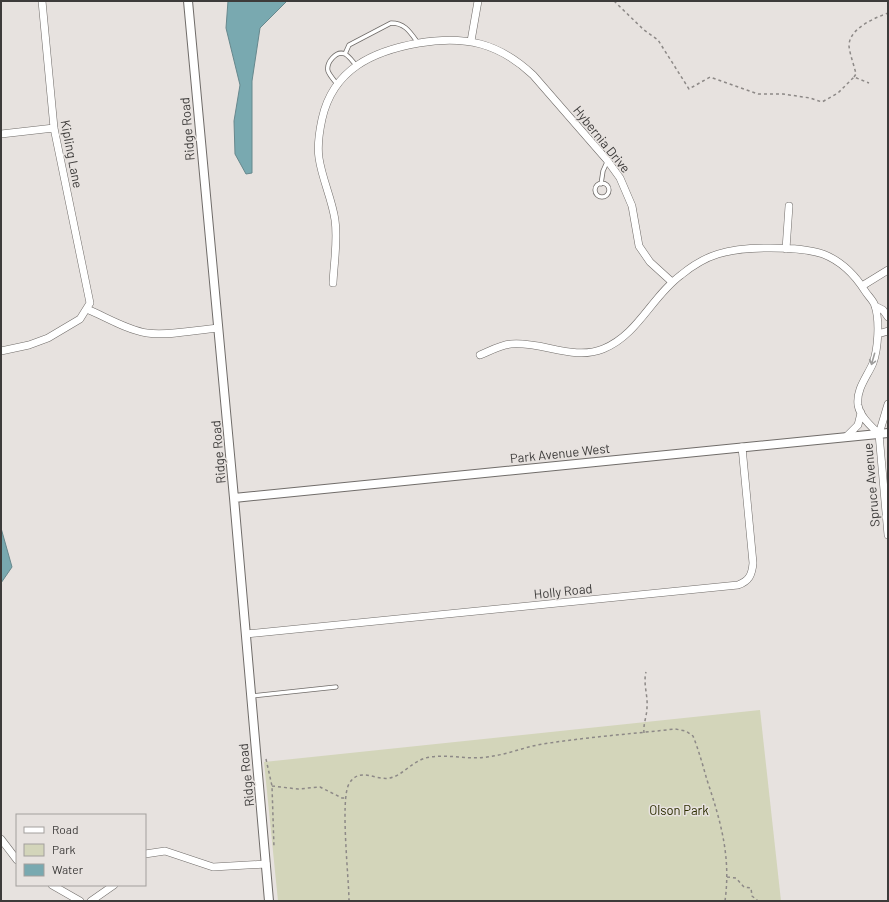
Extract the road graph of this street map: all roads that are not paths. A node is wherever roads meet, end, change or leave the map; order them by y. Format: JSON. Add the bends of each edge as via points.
{"nodes":[{"id":1,"x":42,"y":1,"type":"edge"},
{"id":2,"x":188,"y":1,"type":"edge"},
{"id":3,"x":478,"y":1,"type":"edge"},
{"id":4,"x":471,"y":41,"type":"junction"},
{"id":5,"x":418,"y":43,"type":"junction"},
{"id":6,"x":345,"y":54,"type":"junction"},
{"id":7,"x":356,"y":65,"type":"junction"},
{"id":8,"x":337,"y":84,"type":"junction"},
{"id":9,"x":54,"y":128,"type":"junction"},
{"id":10,"x":1,"y":134,"type":"edge"},
{"id":11,"x":608,"y":161,"type":"junction"},
{"id":12,"x":601,"y":184,"type":"dead end"},
{"id":13,"x":789,"y":206,"type":"dead end"},
{"id":14,"x":786,"y":249,"type":"junction"},
{"id":15,"x":888,"y":270,"type":"edge"},
{"id":16,"x":672,"y":282,"type":"junction"},
{"id":17,"x":333,"y":283,"type":"dead end"},
{"id":18,"x":862,"y":286,"type":"junction"},
{"id":19,"x":875,"y":306,"type":"junction"},
{"id":20,"x":87,"y":309,"type":"junction"},
{"id":21,"x":888,"y":317,"type":"edge"},
{"id":22,"x":218,"y":328,"type":"junction"},
{"id":23,"x":888,"y":331,"type":"edge"},
{"id":24,"x":878,"y":334,"type":"junction"},
{"id":25,"x":1,"y":350,"type":"edge"},
{"id":26,"x":480,"y":355,"type":"dead end"},
{"id":27,"x":888,"y":404,"type":"edge"},
{"id":28,"x":861,"y":413,"type":"junction"},
{"id":29,"x":888,"y":433,"type":"edge"},
{"id":30,"x":879,"y":434,"type":"junction"},
{"id":31,"x":846,"y":437,"type":"junction"},
{"id":32,"x":742,"y":447,"type":"junction"},
{"id":33,"x":234,"y":498,"type":"junction"},
{"id":34,"x":888,"y":534,"type":"edge"},
{"id":35,"x":246,"y":634,"type":"junction"},
{"id":36,"x":336,"y":687,"type":"dead end"},
{"id":37,"x":251,"y":696,"type":"junction"},
{"id":38,"x":1,"y":839,"type":"edge"},
{"id":39,"x":146,"y":854,"type":"edge"},
{"id":40,"x":16,"y":859,"type":"edge"},
{"id":41,"x":266,"y":864,"type":"junction"},
{"id":42,"x":54,"y":886,"type":"edge"},
{"id":43,"x":113,"y":886,"type":"edge"},
{"id":44,"x":80,"y":901,"type":"edge"},
{"id":45,"x":91,"y":901,"type":"edge"},
{"id":46,"x":269,"y":901,"type":"edge"}],
"edges":[{"from":1,"to":9,"type":"street","name":"Kipling Lane"},
{"from":2,"to":22,"type":"street","name":"Ridge Road"},
{"from":3,"to":4,"type":"street"},
{"from":4,"to":5,"type":"street","name":"Hybernia Drive","via":[[435,40]]},
{"from":4,"to":11,"type":"street","name":"Hybernia Drive","via":[[498,50],[522,65]]},
{"from":5,"to":6,"type":"lane","via":[[405,26],[391,23],[349,45]]},
{"from":5,"to":7,"type":"street","name":"Hybernia Drive","via":[[396,47]]},
{"from":6,"to":7,"type":"lane"},
{"from":6,"to":8,"type":"lane","via":[[341,53],[332,58],[327,67]]},
{"from":7,"to":8,"type":"street","name":"Hybernia Drive"},
{"from":8,"to":17,"type":"street","name":"Hybernia Drive","via":[[325,106],[318,139],[322,169],[335,220]]},
{"from":9,"to":10,"type":"street"},
{"from":9,"to":20,"type":"street","name":"Kipling Lane","via":[[90,303]]},
{"from":11,"to":12,"type":"lane"},
{"from":11,"to":16,"type":"street","name":"Hybernia Drive","via":[[620,178],[631,204],[639,246]]},
{"from":13,"to":14,"type":"street"},
{"from":14,"to":16,"type":"street","via":[[739,250],[718,254],[699,263]]},
{"from":14,"to":18,"type":"street","via":[[823,254],[836,260]]},
{"from":15,"to":18,"type":"street"},
{"from":16,"to":26,"type":"street","via":[[633,328],[618,342],[601,350],[580,353],[512,344]]},
{"from":18,"to":19,"type":"street"},
{"from":19,"to":21,"type":"street","via":[[883,310]]},
{"from":19,"to":24,"type":"street"},
{"from":20,"to":22,"type":"street","via":[[128,327],[147,332],[174,333]]},
{"from":20,"to":25,"type":"street","via":[[80,319],[48,338],[29,345]]},
{"from":22,"to":33,"type":"street","name":"Ridge Road"},
{"from":23,"to":24,"type":"street"},
{"from":24,"to":28,"type":"street","one_way":true,"via":[[873,362],[860,389],[858,406]]},
{"from":27,"to":30,"type":"street"},
{"from":28,"to":30,"type":"street"},
{"from":28,"to":31,"type":"street","via":[[858,425]]},
{"from":29,"to":30,"type":"street","name":"Park Avenue West"},
{"from":30,"to":31,"type":"street","name":"Park Avenue West"},
{"from":30,"to":34,"type":"street","name":"Spruce Avenue"},
{"from":31,"to":32,"type":"street","name":"Park Avenue West"},
{"from":32,"to":33,"type":"street","name":"Park Avenue West"},
{"from":32,"to":35,"type":"street","name":"Holly Road","via":[[753,563],[751,576],[738,586]]},
{"from":33,"to":35,"type":"street","name":"Ridge Road"},
{"from":35,"to":37,"type":"street","name":"Ridge Road"},
{"from":36,"to":37,"type":"lane"},
{"from":37,"to":41,"type":"street","name":"Ridge Road"},
{"from":38,"to":40,"type":"street"},
{"from":39,"to":41,"type":"street","via":[[165,851],[213,867]]},
{"from":41,"to":46,"type":"street","name":"Ridge Road"},
{"from":42,"to":44,"type":"street"},
{"from":43,"to":45,"type":"street"}]}
